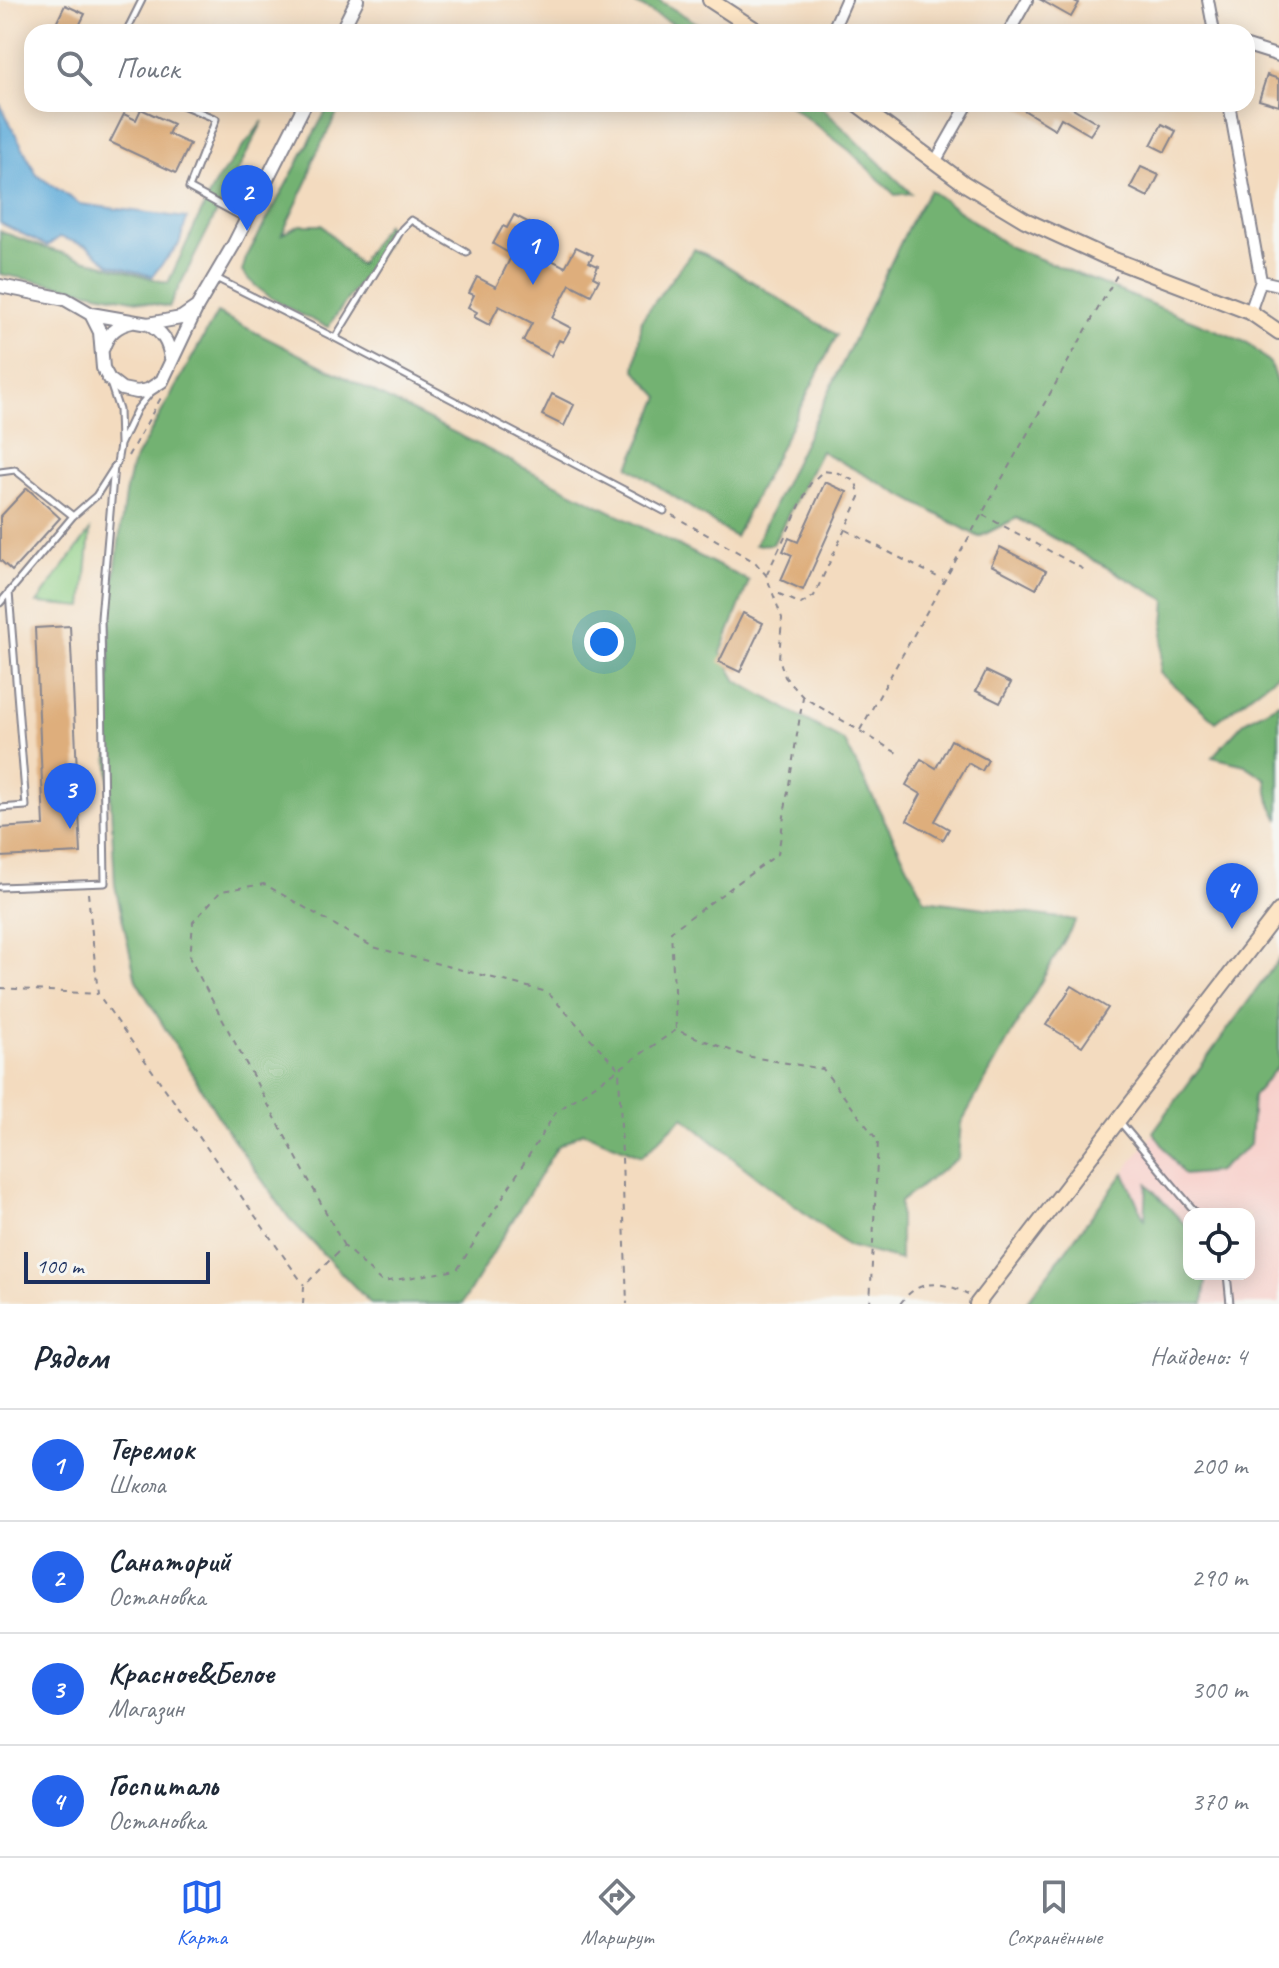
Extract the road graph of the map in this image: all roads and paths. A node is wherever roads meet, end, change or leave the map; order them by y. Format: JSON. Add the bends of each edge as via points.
{"nodes":[{"id":1,"x":142,"y":0,"type":"edge"},
{"id":2,"x":357,"y":0,"type":"edge"},
{"id":3,"x":710,"y":0,"type":"edge"},
{"id":4,"x":846,"y":0,"type":"edge"},
{"id":5,"x":1027,"y":0,"type":"edge"},
{"id":6,"x":1208,"y":0,"type":"edge"},
{"id":7,"x":130,"y":24,"type":"edge"},
{"id":8,"x":345,"y":24,"type":"edge"},
{"id":9,"x":747,"y":24,"type":"edge"},
{"id":10,"x":836,"y":24,"type":"edge"},
{"id":11,"x":1014,"y":24,"type":"edge"},
{"id":12,"x":1212,"y":24,"type":"edge"},
{"id":13,"x":1255,"y":48,"type":"edge"},
{"id":14,"x":1279,"y":56,"type":"edge"},
{"id":15,"x":199,"y":112,"type":"edge"},
{"id":16,"x":301,"y":112,"type":"edge"},
{"id":17,"x":868,"y":112,"type":"edge"},
{"id":18,"x":963,"y":112,"type":"edge"},
{"id":19,"x":1230,"y":112,"type":"edge"},
{"id":20,"x":935,"y":162,"type":"junction"},
{"id":21,"x":246,"y":219,"type":"junction"},
{"id":22,"x":467,"y":253,"type":"dead end"},
{"id":23,"x":1123,"y":264,"type":"junction"},
{"id":24,"x":215,"y":278,"type":"junction"},
{"id":25,"x":1261,"y":281,"type":"junction"},
{"id":26,"x":1279,"y":285,"type":"edge"},
{"id":27,"x":0,"y":286,"type":"edge"},
{"id":28,"x":197,"y":307,"type":"junction"},
{"id":29,"x":1250,"y":312,"type":"junction"},
{"id":30,"x":91,"y":314,"type":"junction"},
{"id":31,"x":142,"y":323,"type":"junction"},
{"id":32,"x":1279,"y":332,"type":"edge"},
{"id":33,"x":335,"y":338,"type":"junction"},
{"id":34,"x":102,"y":351,"type":"junction"},
{"id":35,"x":171,"y":358,"type":"junction"},
{"id":36,"x":109,"y":379,"type":"junction"},
{"id":37,"x":155,"y":386,"type":"junction"},
{"id":38,"x":120,"y":445,"type":"junction"},
{"id":39,"x":114,"y":466,"type":"junction"},
{"id":40,"x":0,"y":472,"type":"edge"},
{"id":41,"x":664,"y":511,"type":"joint"},
{"id":42,"x":982,"y":515,"type":"junction"},
{"id":43,"x":73,"y":516,"type":"junction"},
{"id":44,"x":845,"y":529,"type":"junction"},
{"id":45,"x":1085,"y":570,"type":"dead end"},
{"id":46,"x":766,"y":575,"type":"junction"},
{"id":47,"x":945,"y":580,"type":"junction"},
{"id":48,"x":9,"y":591,"type":"junction"},
{"id":49,"x":774,"y":592,"type":"junction"},
{"id":50,"x":0,"y":603,"type":"edge"},
{"id":51,"x":803,"y":697,"type":"junction"},
{"id":52,"x":860,"y":730,"type":"junction"},
{"id":53,"x":897,"y":753,"type":"dead end"},
{"id":54,"x":0,"y":808,"type":"edge"},
{"id":55,"x":87,"y":884,"type":"junction"},
{"id":56,"x":0,"y":887,"type":"edge"},
{"id":57,"x":1279,"y":911,"type":"edge"},
{"id":58,"x":0,"y":988,"type":"edge"},
{"id":59,"x":98,"y":994,"type":"junction"},
{"id":60,"x":676,"y":1030,"type":"junction"},
{"id":61,"x":619,"y":1069,"type":"junction"},
{"id":62,"x":1117,"y":1118,"type":"junction"},
{"id":63,"x":1192,"y":1208,"type":"edge"},
{"id":64,"x":344,"y":1246,"type":"junction"},
{"id":65,"x":1228,"y":1280,"type":"edge"},
{"id":66,"x":304,"y":1286,"type":"junction"},
{"id":67,"x":978,"y":1302,"type":"edge"},
{"id":68,"x":303,"y":1304,"type":"edge"},
{"id":69,"x":627,"y":1304,"type":"edge"},
{"id":70,"x":870,"y":1304,"type":"edge"},
{"id":71,"x":900,"y":1304,"type":"edge"},
{"id":72,"x":1230,"y":1304,"type":"edge"}],
"edges":[{"from":1,"to":7,"type":"lane"},
{"from":2,"to":8,"type":"street"},
{"from":3,"to":9,"type":"main road"},
{"from":4,"to":10,"type":"street"},
{"from":5,"to":11,"type":"street"},
{"from":6,"to":12,"type":"street"},
{"from":13,"to":14,"type":"street"},
{"from":15,"to":21,"type":"lane","via":[[216,119],[189,188]]},
{"from":16,"to":21,"type":"street"},
{"from":17,"to":20,"type":"main road"},
{"from":18,"to":20,"type":"street"},
{"from":19,"to":25,"type":"street"},
{"from":20,"to":23,"type":"main road","via":[[1025,220]]},
{"from":21,"to":24,"type":"street"},
{"from":22,"to":33,"type":"lane","via":[[411,220]]},
{"from":23,"to":29,"type":"main road"},
{"from":23,"to":42,"type":"path"},
{"from":24,"to":28,"type":"street"},
{"from":24,"to":33,"type":"lane"},
{"from":25,"to":26,"type":"street"},
{"from":25,"to":29,"type":"street"},
{"from":27,"to":30,"type":"street","via":[[65,299]]},
{"from":28,"to":31,"type":"street","via":[[181,318]]},
{"from":28,"to":35,"type":"street"},
{"from":29,"to":32,"type":"main road"},
{"from":30,"to":31,"type":"street"},
{"from":30,"to":34,"type":"street"},
{"from":31,"to":34,"type":"street","via":[[111,332]]},
{"from":31,"to":35,"type":"street","via":[[161,332]]},
{"from":33,"to":41,"type":"lane"},
{"from":34,"to":36,"type":"street"},
{"from":35,"to":37,"type":"street","via":[[169,371]]},
{"from":36,"to":37,"type":"street","via":[[137,392]]},
{"from":36,"to":38,"type":"lane","via":[[119,410]]},
{"from":37,"to":38,"type":"lane"},
{"from":38,"to":39,"type":"lane"},
{"from":39,"to":43,"type":"lane","via":[[96,496]]},
{"from":39,"to":55,"type":"lane","via":[[101,618],[105,883]]},
{"from":40,"to":43,"type":"lane","via":[[15,470]]},
{"from":41,"to":46,"type":"path","via":[[755,562]]},
{"from":42,"to":45,"type":"path"},
{"from":42,"to":47,"type":"path"},
{"from":43,"to":48,"type":"lane"},
{"from":44,"to":46,"type":"path","via":[[860,497],[856,482],[823,471],[810,484]]},
{"from":44,"to":47,"type":"path"},
{"from":44,"to":49,"type":"path","via":[[814,596],[801,604]]},
{"from":46,"to":49,"type":"path"},
{"from":47,"to":52,"type":"path"},
{"from":48,"to":50,"type":"lane"},
{"from":48,"to":54,"type":"lane","via":[[26,806]]},
{"from":49,"to":51,"type":"path","via":[[782,618],[779,658],[785,677]]},
{"from":51,"to":52,"type":"path"},
{"from":51,"to":60,"type":"path","via":[[778,854],[671,931]]},
{"from":52,"to":53,"type":"path"},
{"from":55,"to":56,"type":"lane"},
{"from":55,"to":59,"type":"path"},
{"from":57,"to":62,"type":"main road"},
{"from":58,"to":59,"type":"path"},
{"from":59,"to":66,"type":"path"},
{"from":60,"to":61,"type":"path"},
{"from":60,"to":70,"type":"path","via":[[746,1056],[823,1069],[878,1141]]},
{"from":61,"to":64,"type":"path","via":[[556,1112],[457,1270],[382,1282]]},
{"from":61,"to":64,"type":"path","via":[[547,992],[373,947],[264,884],[221,891],[193,922],[190,959]]},
{"from":61,"to":69,"type":"path"},
{"from":62,"to":63,"type":"lane"},
{"from":62,"to":67,"type":"main road"},
{"from":64,"to":66,"type":"path"},
{"from":65,"to":72,"type":"lane"},
{"from":66,"to":68,"type":"path"},
{"from":67,"to":71,"type":"path","via":[[956,1288],[926,1284],[914,1288]]}]}
